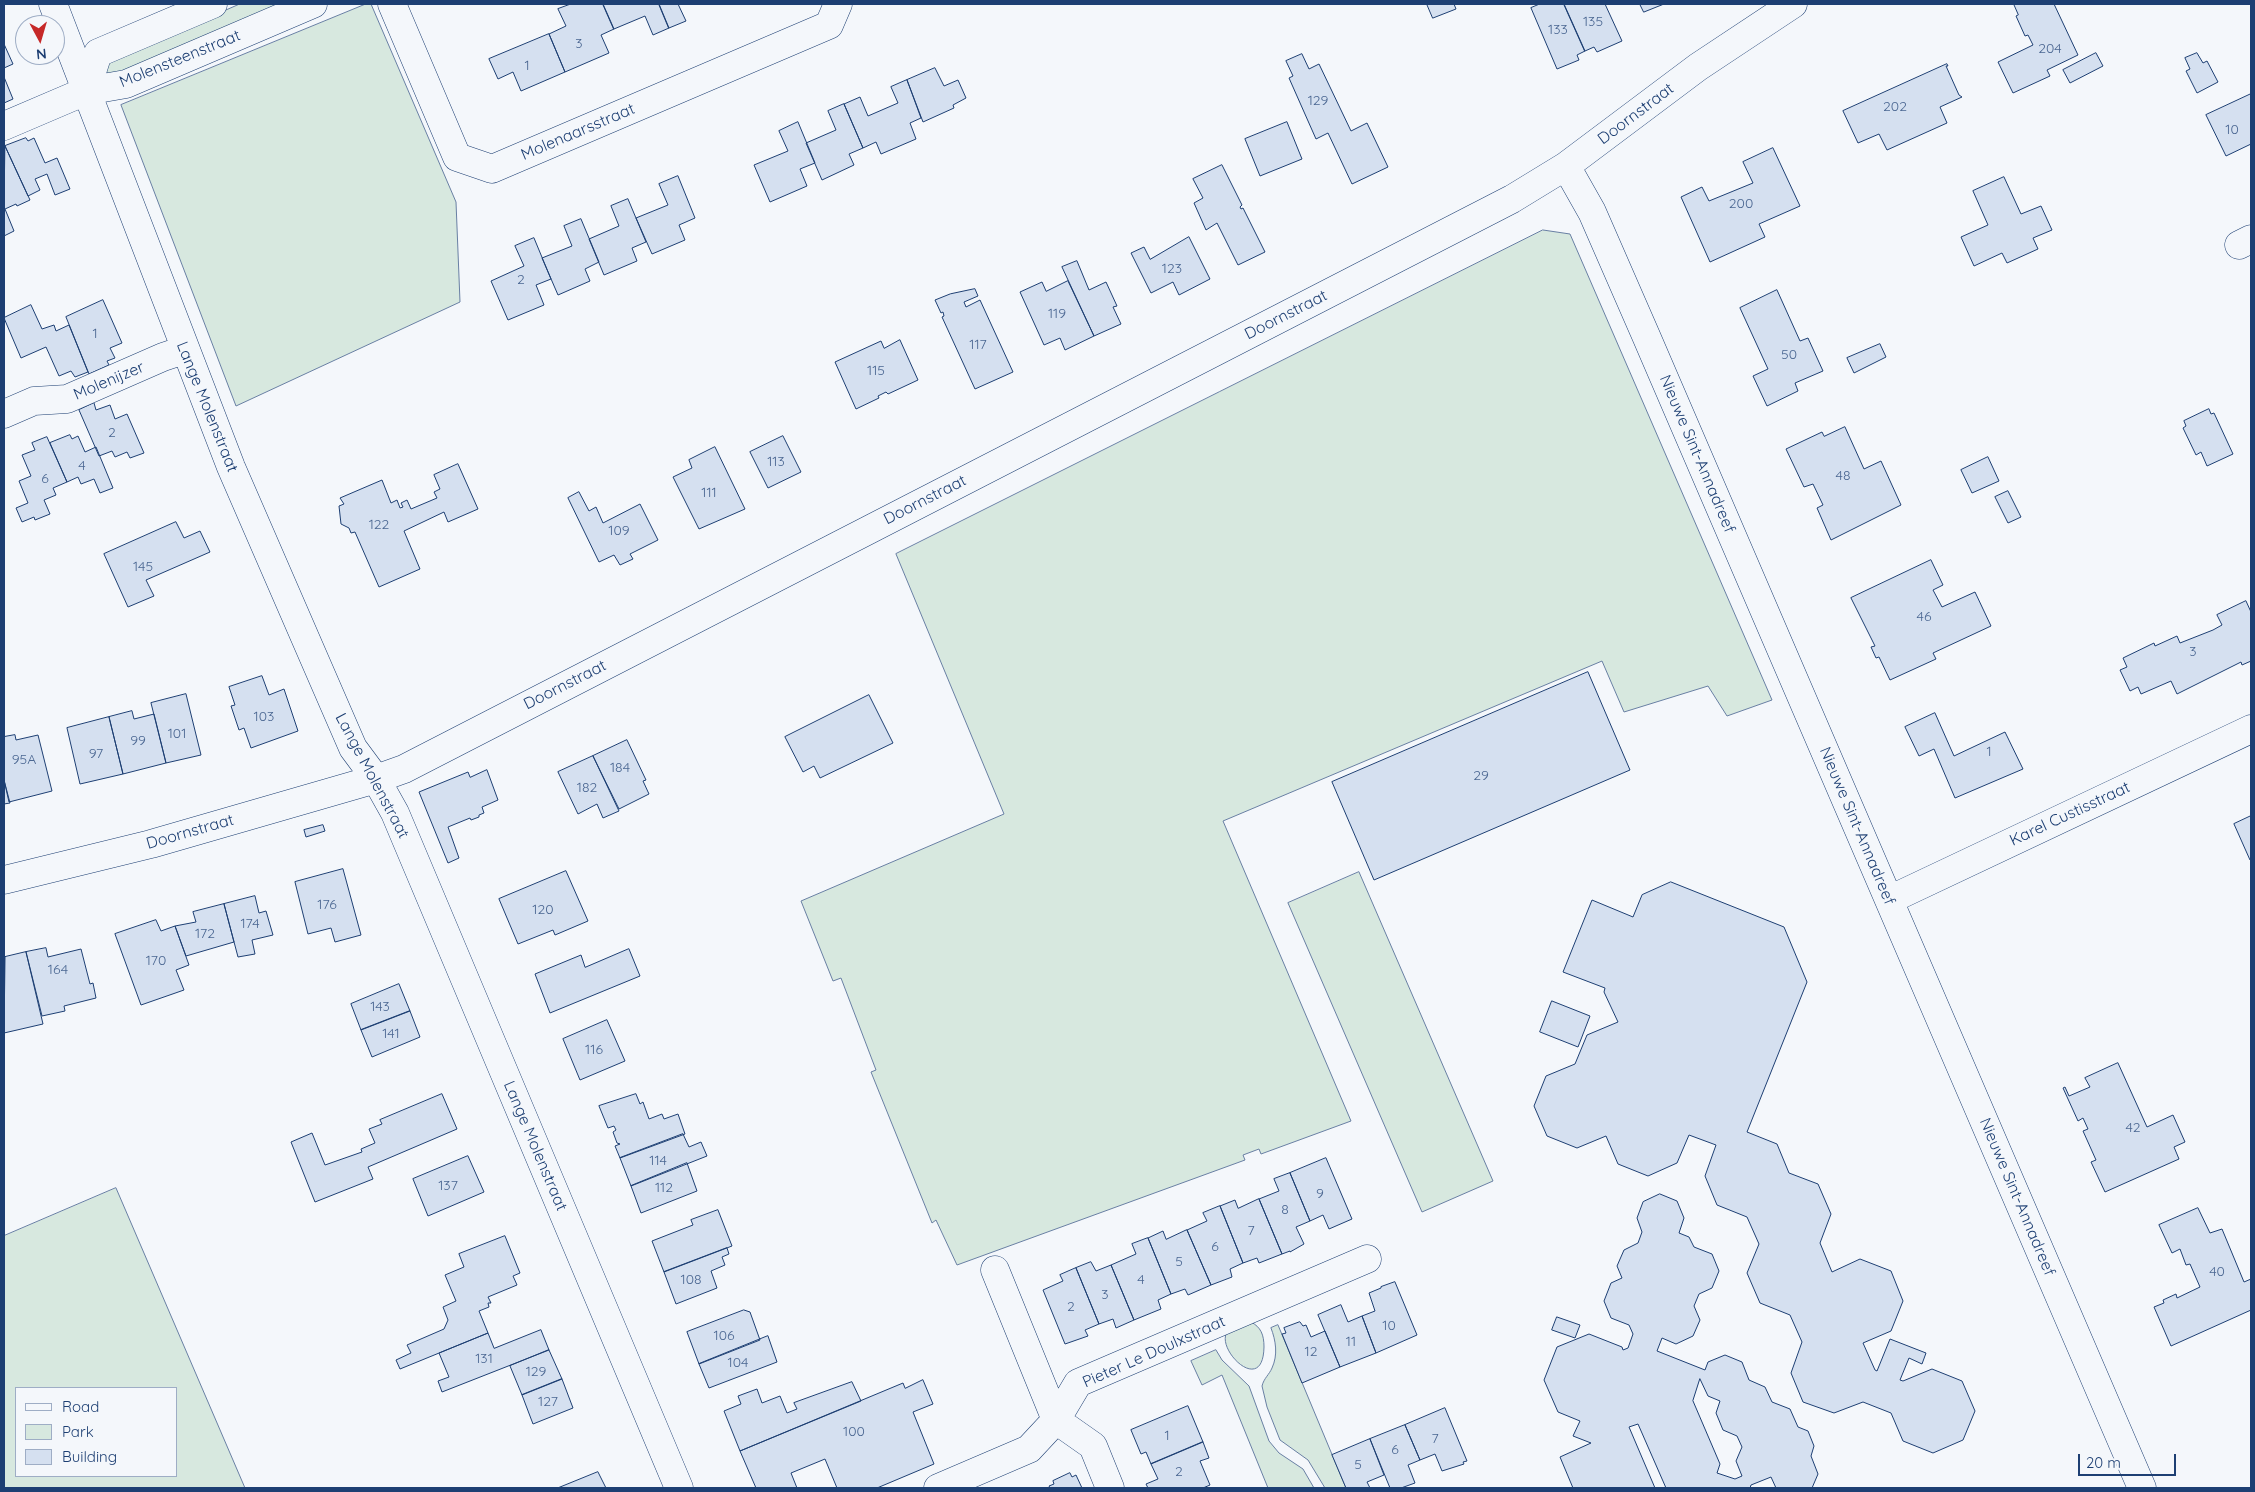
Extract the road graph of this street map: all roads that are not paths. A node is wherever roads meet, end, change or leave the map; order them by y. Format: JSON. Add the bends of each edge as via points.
{"nodes":[{"id":1,"x":53,"y":4,"type":"edge"},
{"id":2,"x":213,"y":4,"type":"edge"},
{"id":3,"x":313,"y":4,"type":"edge"},
{"id":4,"x":392,"y":4,"type":"edge"},
{"id":5,"x":838,"y":4,"type":"edge"},
{"id":6,"x":1793,"y":4,"type":"edge"},
{"id":7,"x":86,"y":91,"type":"junction"},
{"id":8,"x":4,"y":126,"type":"edge"},
{"id":9,"x":1566,"y":166,"type":"junction"},
{"id":10,"x":184,"y":350,"type":"junction"},
{"id":11,"x":4,"y":414,"type":"edge"},
{"id":12,"x":2251,"y":729,"type":"edge"},
{"id":13,"x":376,"y":779,"type":"junction"},
{"id":14,"x":4,"y":880,"type":"edge"},
{"id":15,"x":1889,"y":900,"type":"junction"},
{"id":16,"x":1367,"y":1258,"type":"dead end"},
{"id":17,"x":995,"y":1270,"type":"dead end"},
{"id":18,"x":1056,"y":1420,"type":"junction"},
{"id":19,"x":680,"y":1488,"type":"edge"},
{"id":20,"x":938,"y":1488,"type":"edge"},
{"id":21,"x":1110,"y":1488,"type":"edge"},
{"id":22,"x":2142,"y":1488,"type":"edge"}],
"edges":[{"from":1,"to":7,"type":"street","name":"Lange Molenstraat"},
{"from":2,"to":7,"type":"street","name":"Molensteenstraat","via":[[98,53]]},
{"from":3,"to":7,"type":"street","name":"Molensteenstraat","via":[[126,84]]},
{"from":4,"to":5,"type":"street","name":"Molenaarsstraat","via":[[457,157],[492,169],[829,25]]},
{"from":6,"to":9,"type":"street","name":"Doornstraat","via":[[1698,67]]},
{"from":7,"to":8,"type":"street"},
{"from":7,"to":10,"type":"street","name":"Lange Molenstraat"},
{"from":9,"to":13,"type":"street","name":"Doornstraat","via":[[1512,199],[404,769]]},
{"from":9,"to":15,"type":"street","name":"Nieuwe Sint-Annadreef","via":[[1592,212]]},
{"from":10,"to":11,"type":"street","name":"Molenijzer","via":[[67,399],[34,401]]},
{"from":10,"to":13,"type":"street","name":"Lange Molenstraat","via":[[353,748]]},
{"from":12,"to":15,"type":"street","name":"Karel Custisstraat"},
{"from":13,"to":14,"type":"street","name":"Doornstraat","via":[[151,844]]},
{"from":13,"to":19,"type":"street","name":"Lange Molenstraat","via":[[395,813]]},
{"from":15,"to":22,"type":"street","name":"Nieuwe Sint-Annadreef"},
{"from":16,"to":18,"type":"street","name":"Pieter Le Doulxstraat","via":[[1078,1383]]},
{"from":17,"to":18,"type":"street"},
{"from":18,"to":20,"type":"street","name":"Pieter Le Doulxstraat","via":[[1030,1449]]},
{"from":18,"to":21,"type":"street","via":[[1093,1446]]}]}
